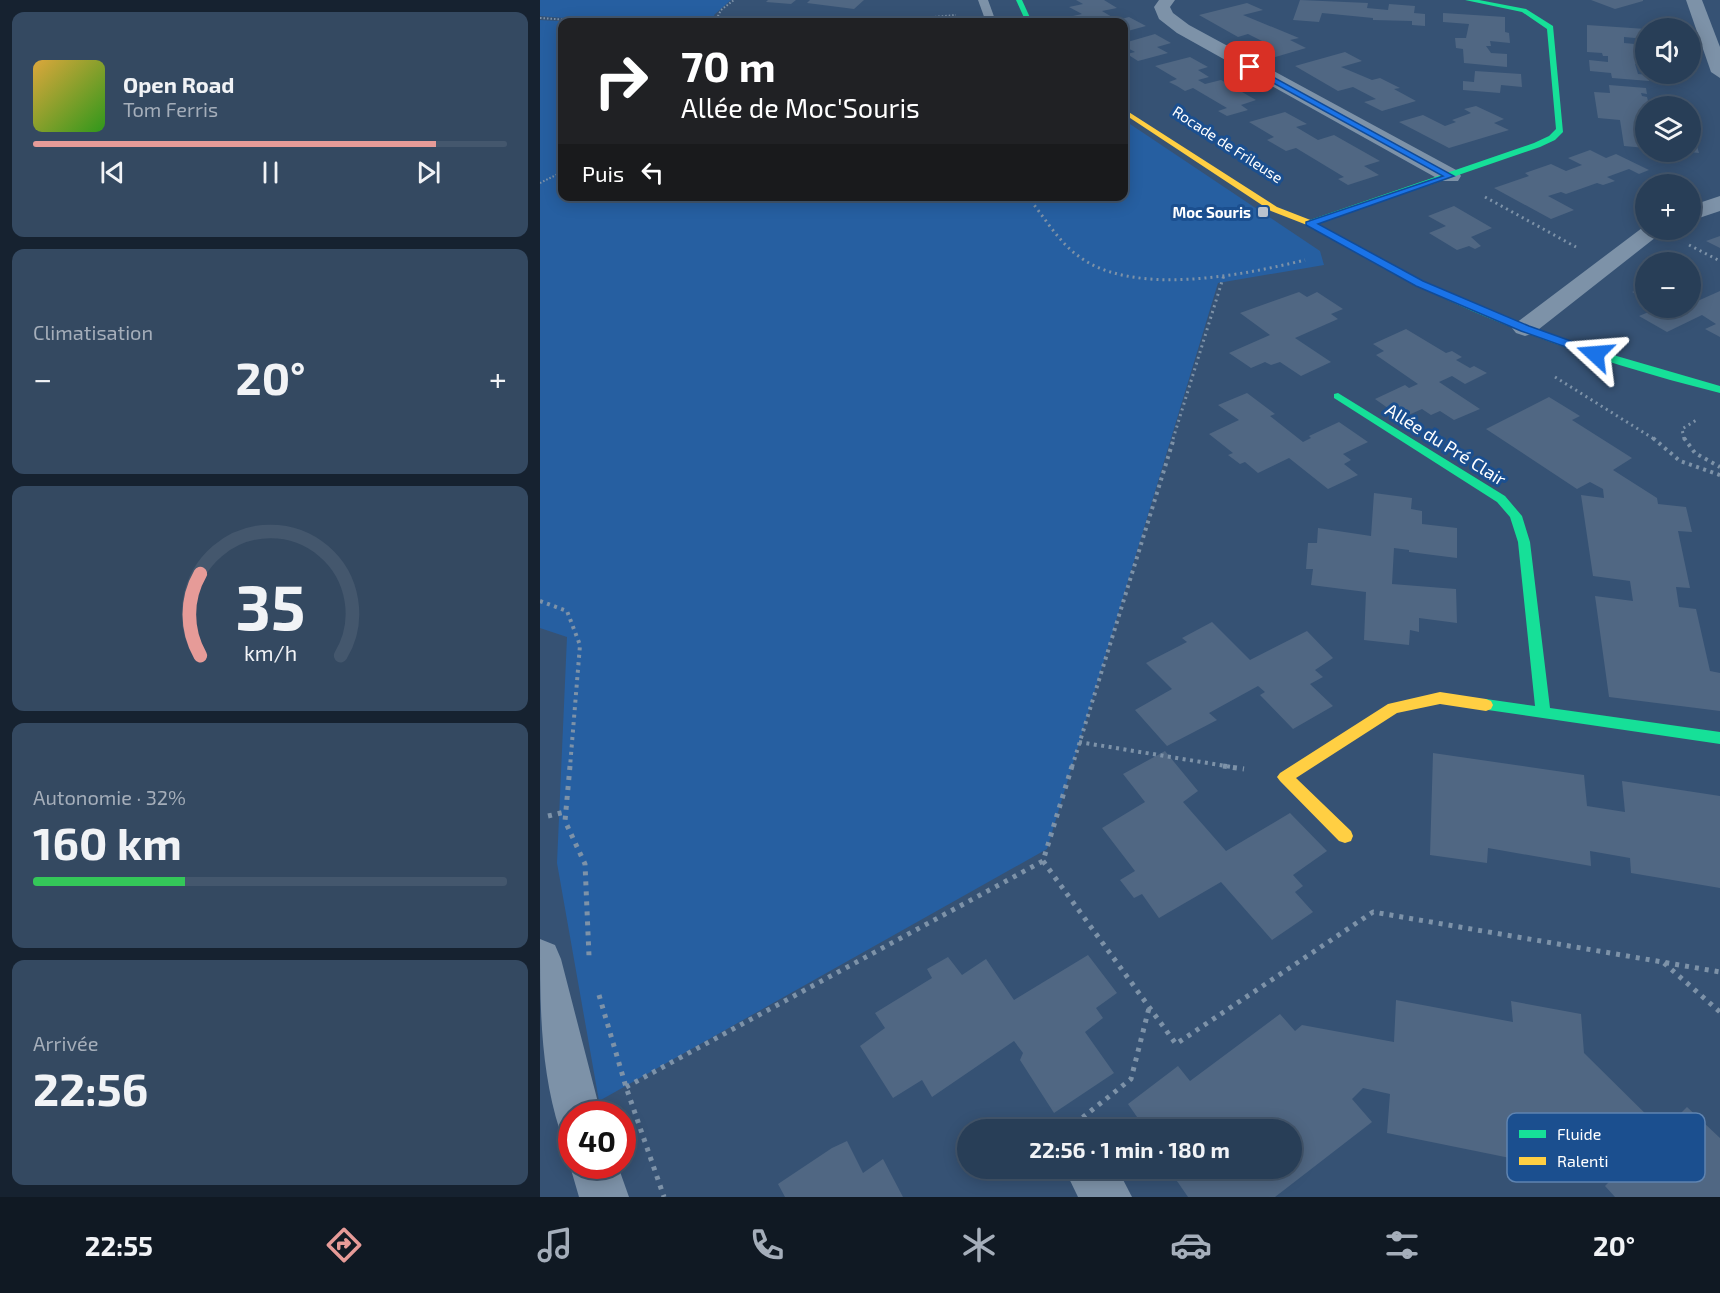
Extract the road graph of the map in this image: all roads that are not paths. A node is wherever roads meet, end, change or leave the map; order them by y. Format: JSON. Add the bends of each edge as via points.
{"nodes":[{"id":1,"x":983,"y":0,"type":"edge"},
{"id":2,"x":1005,"y":0,"type":"edge"},
{"id":3,"x":1018,"y":0,"type":"edge"},
{"id":4,"x":1167,"y":0,"type":"edge"},
{"id":5,"x":1468,"y":0,"type":"edge"},
{"id":6,"x":1694,"y":0,"type":"edge"},
{"id":7,"x":990,"y":18,"type":"edge"},
{"id":8,"x":1013,"y":18,"type":"edge"},
{"id":9,"x":1027,"y":18,"type":"edge"},
{"id":10,"x":1720,"y":72,"type":"edge"},
{"id":11,"x":1128,"y":101,"type":"edge"},
{"id":12,"x":1128,"y":114,"type":"edge"},
{"id":13,"x":1457,"y":174,"type":"junction"},
{"id":14,"x":1720,"y":203,"type":"edge"},
{"id":15,"x":1701,"y":210,"type":"edge"},
{"id":16,"x":1310,"y":224,"type":"junction"},
{"id":17,"x":1640,"y":240,"type":"edge"},
{"id":18,"x":1525,"y":328,"type":"junction"},
{"id":19,"x":1720,"y":390,"type":"edge"},
{"id":20,"x":1338,"y":396,"type":"dead end"},
{"id":21,"x":1544,"y":712,"type":"junction"},
{"id":22,"x":1720,"y":738,"type":"edge"},
{"id":23,"x":1345,"y":836,"type":"dead end"},
{"id":24,"x":540,"y":959,"type":"edge"},
{"id":25,"x":574,"y":1101,"type":"edge"},
{"id":26,"x":598,"y":1179,"type":"edge"},
{"id":27,"x":1095,"y":1179,"type":"edge"},
{"id":28,"x":604,"y":1197,"type":"edge"},
{"id":29,"x":1107,"y":1197,"type":"edge"}],
"edges":[{"from":1,"to":7,"type":"lane"},
{"from":2,"to":8,"type":"street"},
{"from":3,"to":9,"type":"street"},
{"from":4,"to":13,"type":"street","via":[[1162,7],[1165,15],[1183,29]]},
{"from":5,"to":13,"type":"street","via":[[1515,8],[1544,20],[1550,28],[1561,118],[1560,130],[1552,138]]},
{"from":6,"to":10,"type":"street"},
{"from":11,"to":16,"type":"street","name":"Rocade de Frileuse","via":[[1288,203]]},
{"from":12,"to":16,"type":"street","name":"Rocade de Frileuse","via":[[1274,209]]},
{"from":13,"to":16,"type":"street"},
{"from":14,"to":15,"type":"street"},
{"from":16,"to":18,"type":"street","name":"Rocade de Frileuse","via":[[1419,284]]},
{"from":17,"to":18,"type":"street"},
{"from":18,"to":19,"type":"street","name":"Rocade de Frileuse","via":[[1595,354]]},
{"from":20,"to":21,"type":"street","name":"Allée du Pré Clair","via":[[1501,499],[1516,516],[1524,542]]},
{"from":21,"to":22,"type":"street"},
{"from":21,"to":23,"type":"street","via":[[1440,698],[1393,708],[1285,777]]},
{"from":24,"to":25,"type":"street"},
{"from":26,"to":28,"type":"street"},
{"from":27,"to":29,"type":"street"}]}
